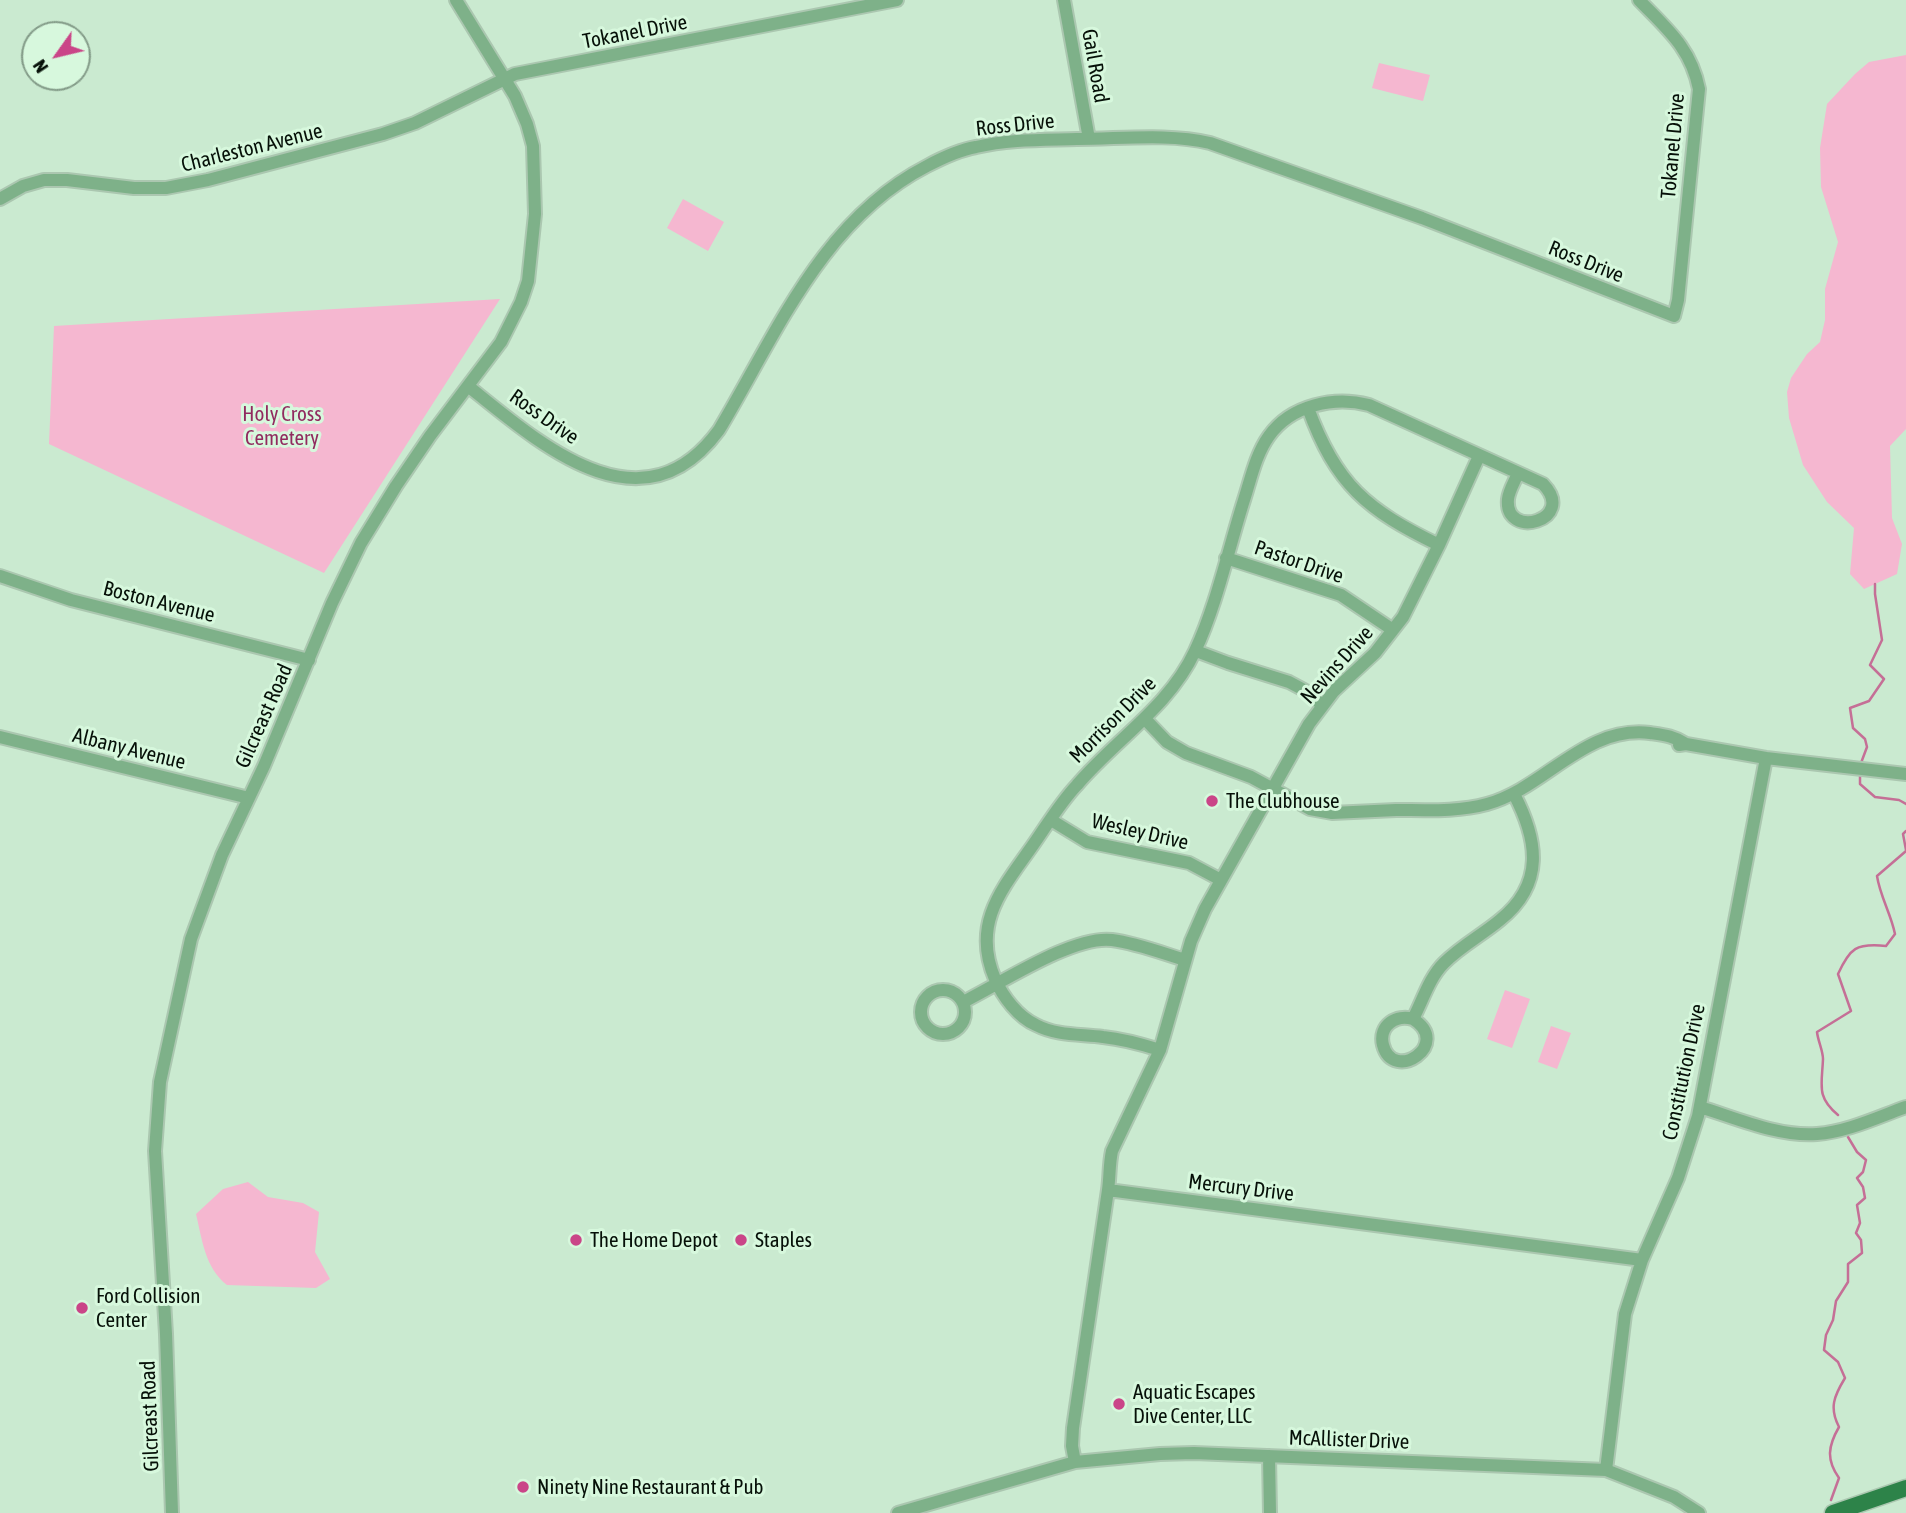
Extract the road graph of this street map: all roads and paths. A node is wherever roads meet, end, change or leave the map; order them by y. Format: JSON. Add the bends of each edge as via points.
{"nodes":[{"id":1,"x":456,"y":0,"type":"edge"},
{"id":2,"x":897,"y":0,"type":"edge"},
{"id":3,"x":1064,"y":0,"type":"edge"},
{"id":4,"x":1639,"y":0,"type":"edge"},
{"id":5,"x":505,"y":78,"type":"junction"},
{"id":6,"x":1089,"y":139,"type":"junction"},
{"id":7,"x":0,"y":199,"type":"edge"},
{"id":8,"x":1674,"y":316,"type":"joint"},
{"id":9,"x":468,"y":386,"type":"junction"},
{"id":10,"x":1308,"y":408,"type":"junction"},
{"id":11,"x":1479,"y":456,"type":"junction"},
{"id":12,"x":1518,"y":473,"type":"dead end"},
{"id":13,"x":1439,"y":545,"type":"junction"},
{"id":14,"x":1226,"y":558,"type":"junction"},
{"id":15,"x":0,"y":576,"type":"edge"},
{"id":16,"x":1393,"y":630,"type":"junction"},
{"id":17,"x":1195,"y":650,"type":"junction"},
{"id":18,"x":309,"y":660,"type":"junction"},
{"id":19,"x":1322,"y":705,"type":"junction"},
{"id":20,"x":1145,"y":719,"type":"junction"},
{"id":21,"x":0,"y":737,"type":"edge"},
{"id":22,"x":1766,"y":758,"type":"junction"},
{"id":23,"x":1906,"y":774,"type":"edge"},
{"id":24,"x":1272,"y":788,"type":"junction"},
{"id":25,"x":1514,"y":794,"type":"junction"},
{"id":26,"x":249,"y":798,"type":"junction"},
{"id":27,"x":1051,"y":820,"type":"junction"},
{"id":28,"x":1221,"y":880,"type":"junction"},
{"id":29,"x":1185,"y":960,"type":"junction"},
{"id":30,"x":998,"y":985,"type":"junction"},
{"id":31,"x":963,"y":1002,"type":"dead end"},
{"id":32,"x":1413,"y":1019,"type":"dead end"},
{"id":33,"x":1160,"y":1050,"type":"junction"},
{"id":34,"x":1700,"y":1107,"type":"junction"},
{"id":35,"x":1906,"y":1107,"type":"edge"},
{"id":36,"x":1108,"y":1190,"type":"junction"},
{"id":37,"x":1642,"y":1260,"type":"junction"},
{"id":38,"x":1269,"y":1456,"type":"junction"},
{"id":39,"x":1075,"y":1462,"type":"junction"},
{"id":40,"x":1606,"y":1470,"type":"junction"},
{"id":41,"x":1906,"y":1488,"type":"edge"},
{"id":42,"x":1674,"y":1497,"type":"junction"},
{"id":43,"x":172,"y":1513,"type":"edge"},
{"id":44,"x":898,"y":1513,"type":"edge"},
{"id":45,"x":1270,"y":1513,"type":"edge"},
{"id":46,"x":1678,"y":1513,"type":"edge"},
{"id":47,"x":1699,"y":1513,"type":"edge"},
{"id":48,"x":1833,"y":1513,"type":"edge"}],
"edges":[{"from":1,"to":5,"type":"street","name":"Gilcreast Road"},
{"from":2,"to":5,"type":"street","name":"Tokanel Drive"},
{"from":3,"to":6,"type":"street","name":"Gail Road"},
{"from":4,"to":8,"type":"street","name":"Tokanel Drive","via":[[1684,48],[1699,89]]},
{"from":5,"to":7,"type":"street","name":"Charleston Avenue","via":[[446,109],[383,134],[208,180],[134,188],[44,180]]},
{"from":5,"to":9,"type":"street","name":"Gilcreast Road","via":[[520,105],[533,146],[532,258],[512,323]]},
{"from":6,"to":8,"type":"street","name":"Ross Drive","via":[[1175,138],[1210,143],[1422,218]]},
{"from":6,"to":9,"type":"street","name":"Ross Drive","via":[[1023,140],[974,147],[913,173],[875,200],[836,240],[803,285],[706,449],[666,474],[622,477],[579,464],[540,442]]},
{"from":9,"to":18,"type":"street","name":"Gilcreast Road","via":[[372,524]]},
{"from":10,"to":11,"type":"street","name":"Morrison Drive","via":[[1344,400],[1369,405]]},
{"from":10,"to":13,"type":"street","via":[[1318,436],[1344,478],[1366,502]]},
{"from":10,"to":14,"type":"street","name":"Morrison Drive","via":[[1287,417],[1261,449]]},
{"from":11,"to":12,"type":"street","name":"Morrison Drive"},
{"from":11,"to":13,"type":"street","name":"Nevins Drive"},
{"from":13,"to":16,"type":"street","name":"Nevins Drive","via":[[1410,606]]},
{"from":14,"to":16,"type":"street","name":"Pastor Drive","via":[[1341,595]]},
{"from":14,"to":17,"type":"street","name":"Morrison Drive"},
{"from":15,"to":18,"type":"street","name":"Boston Avenue","via":[[71,600]]},
{"from":16,"to":19,"type":"street","name":"Nevins Drive"},
{"from":17,"to":19,"type":"street","via":[[1289,682]]},
{"from":17,"to":20,"type":"street","name":"Morrison Drive","via":[[1171,690]]},
{"from":18,"to":26,"type":"street","name":"Gilcreast Road"},
{"from":19,"to":24,"type":"street","name":"Nevins Drive"},
{"from":20,"to":24,"type":"street","via":[[1176,748]]},
{"from":20,"to":27,"type":"street","name":"Morrison Drive","via":[[1076,786]]},
{"from":21,"to":26,"type":"street","name":"Albany Avenue"},
{"from":22,"to":23,"type":"street"},
{"from":22,"to":25,"type":"street","via":[[1632,732],[1589,745]]},
{"from":22,"to":34,"type":"street","name":"Constitution Drive"},
{"from":24,"to":25,"type":"street","via":[[1310,809],[1332,813],[1469,807]]},
{"from":24,"to":28,"type":"street","name":"Nevins Drive"},
{"from":25,"to":32,"type":"street","via":[[1534,846],[1527,884],[1510,911],[1436,972]]},
{"from":26,"to":43,"type":"street","name":"Gilcreast Road","via":[[217,866],[191,939],[157,1104],[155,1152]]},
{"from":27,"to":28,"type":"street","name":"Wesley Drive","via":[[1087,842],[1189,863]]},
{"from":27,"to":30,"type":"street","name":"Morrison Drive","via":[[990,913],[987,957]]},
{"from":28,"to":29,"type":"street","name":"Nevins Drive"},
{"from":29,"to":30,"type":"street","via":[[1112,940],[1086,942]]},
{"from":29,"to":33,"type":"street","name":"Nevins Drive"},
{"from":30,"to":31,"type":"street"},
{"from":30,"to":33,"type":"street","name":"Morrison Drive","via":[[1015,1010],[1035,1025]]},
{"from":33,"to":36,"type":"street","name":"Nevins Drive","via":[[1112,1151]]},
{"from":34,"to":35,"type":"street","via":[[1782,1130],[1815,1134]]},
{"from":34,"to":37,"type":"street","name":"Constitution Drive","via":[[1678,1178]]},
{"from":36,"to":37,"type":"street","name":"Mercury Drive"},
{"from":36,"to":39,"type":"street","via":[[1073,1428]]},
{"from":37,"to":40,"type":"street","name":"Constitution Drive","via":[[1621,1336]]},
{"from":38,"to":39,"type":"street","name":"McAllister Drive","via":[[1160,1454]]},
{"from":38,"to":40,"type":"street","name":"McAllister Drive"},
{"from":38,"to":45,"type":"street"},
{"from":39,"to":44,"type":"street","name":"McAllister Drive"},
{"from":40,"to":42,"type":"street","name":"McAllister Drive"},
{"from":41,"to":48,"type":"main road"},
{"from":42,"to":46,"type":"street"},
{"from":42,"to":47,"type":"street","name":"McAllister Drive"}]}
